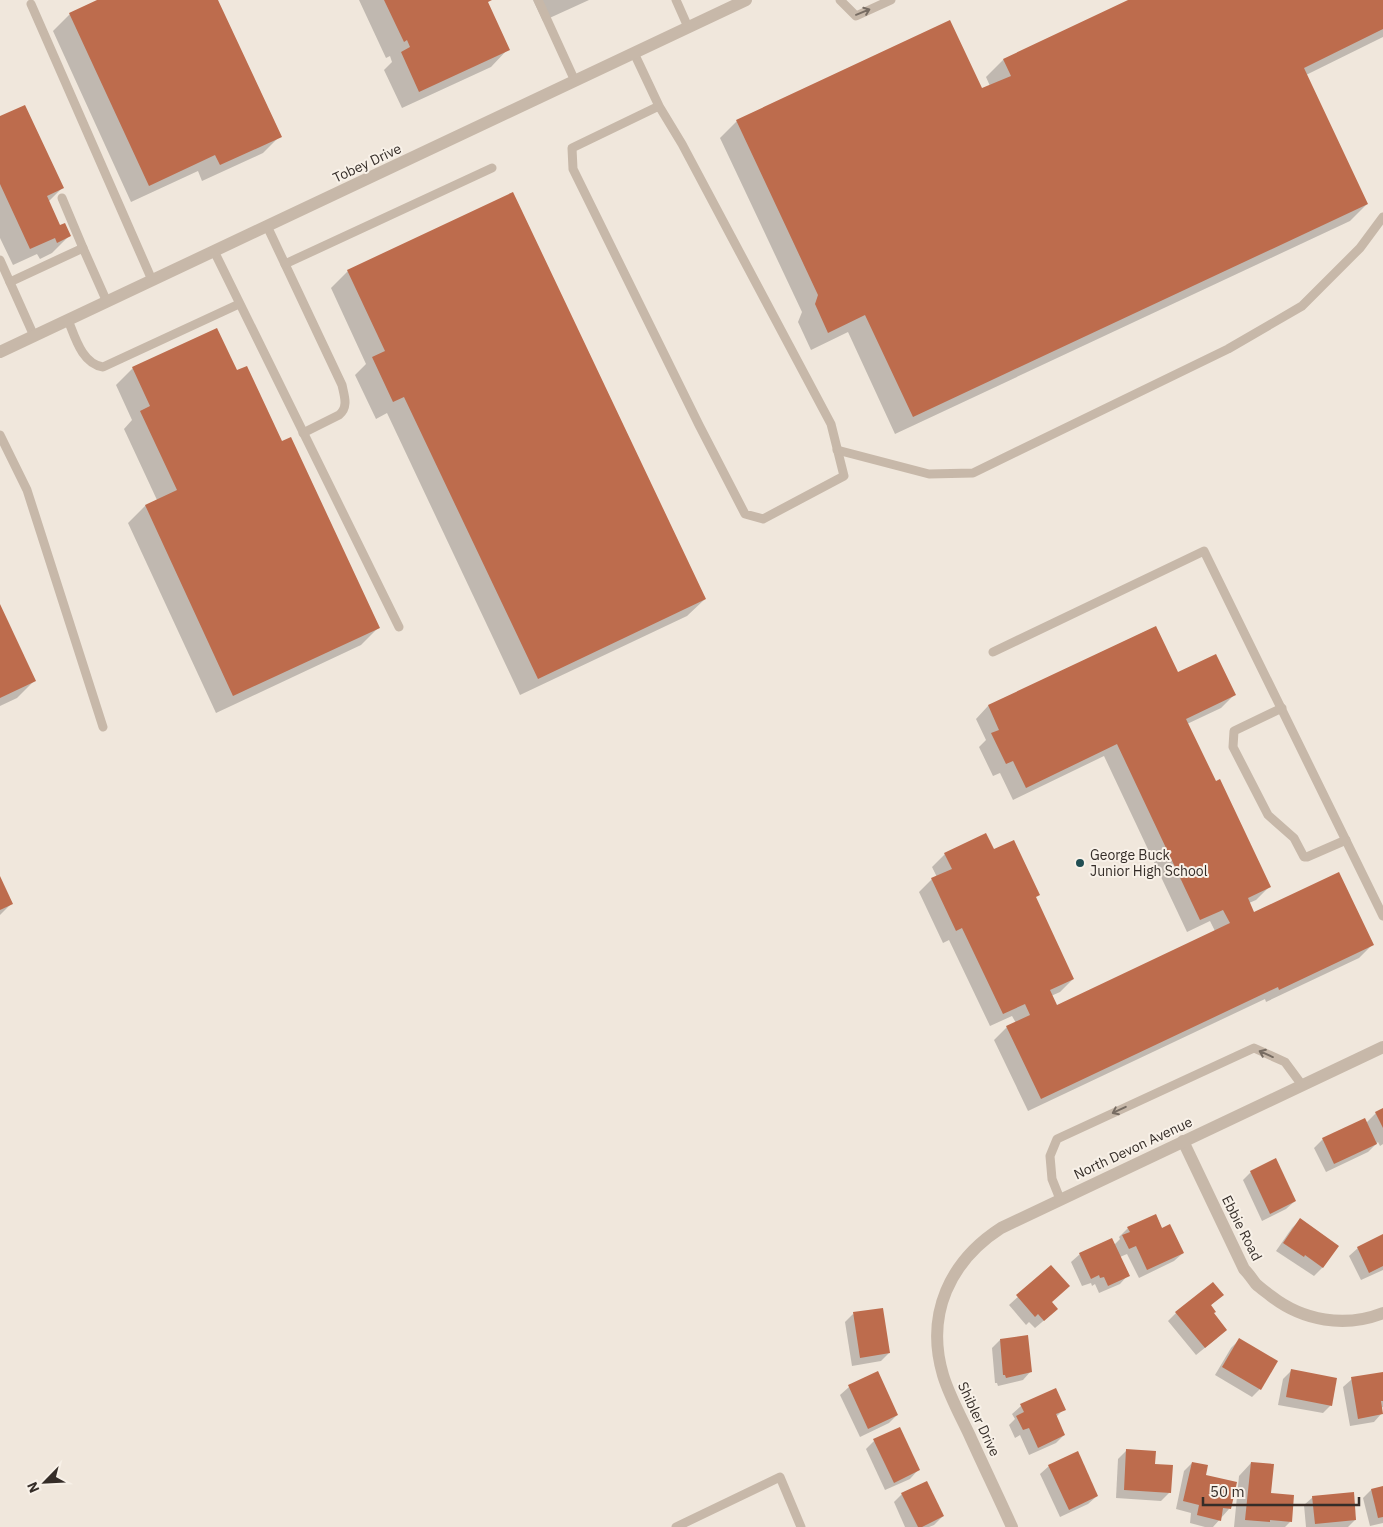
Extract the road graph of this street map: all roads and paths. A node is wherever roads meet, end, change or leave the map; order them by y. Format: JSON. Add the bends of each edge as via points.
{"nodes":[{"id":1,"x":538,"y":0,"type":"edge"},
{"id":2,"x":676,"y":0,"type":"edge"},
{"id":3,"x":746,"y":0,"type":"edge"},
{"id":4,"x":840,"y":0,"type":"edge"},
{"id":5,"x":891,"y":0,"type":"edge"},
{"id":6,"x":31,"y":4,"type":"dead end"},
{"id":7,"x":688,"y":28,"type":"junction"},
{"id":8,"x":634,"y":53,"type":"junction"},
{"id":9,"x":575,"y":81,"type":"junction"},
{"id":10,"x":659,"y":106,"type":"junction"},
{"id":11,"x":492,"y":168,"type":"dead end"},
{"id":12,"x":62,"y":198,"type":"dead end"},
{"id":13,"x":1383,"y":217,"type":"edge"},
{"id":14,"x":267,"y":226,"type":"junction"},
{"id":15,"x":83,"y":248,"type":"junction"},
{"id":16,"x":214,"y":251,"type":"junction"},
{"id":17,"x":0,"y":260,"type":"edge"},
{"id":18,"x":285,"y":264,"type":"junction"},
{"id":19,"x":152,"y":280,"type":"junction"},
{"id":20,"x":10,"y":282,"type":"junction"},
{"id":21,"x":107,"y":302,"type":"junction"},
{"id":22,"x":239,"y":304,"type":"junction"},
{"id":23,"x":68,"y":320,"type":"junction"},
{"id":24,"x":34,"y":336,"type":"junction"},
{"id":25,"x":0,"y":352,"type":"edge"},
{"id":26,"x":303,"y":433,"type":"junction"},
{"id":27,"x":0,"y":435,"type":"edge"},
{"id":28,"x":837,"y":450,"type":"junction"},
{"id":29,"x":399,"y":627,"type":"dead end"},
{"id":30,"x":993,"y":652,"type":"dead end"},
{"id":31,"x":1282,"y":708,"type":"junction"},
{"id":32,"x":103,"y":727,"type":"dead end"},
{"id":33,"x":1346,"y":840,"type":"junction"},
{"id":34,"x":1383,"y":916,"type":"edge"},
{"id":35,"x":1383,"y":1047,"type":"edge"},
{"id":36,"x":1302,"y":1085,"type":"junction"},
{"id":37,"x":1183,"y":1141,"type":"junction"},
{"id":38,"x":1060,"y":1199,"type":"junction"},
{"id":39,"x":1383,"y":1313,"type":"edge"},
{"id":40,"x":939,"y":1320,"type":"joint"},
{"id":41,"x":676,"y":1527,"type":"edge"},
{"id":42,"x":801,"y":1527,"type":"edge"},
{"id":43,"x":1012,"y":1527,"type":"edge"}],
"edges":[{"from":1,"to":9,"type":"lane"},
{"from":2,"to":7,"type":"lane"},
{"from":3,"to":7,"type":"street","name":"Tobey Drive"},
{"from":4,"to":5,"type":"lane","one_way":true,"via":[[856,16]]},
{"from":6,"to":19,"type":"lane"},
{"from":7,"to":8,"type":"street","name":"Tobey Drive"},
{"from":8,"to":9,"type":"street","name":"Tobey Drive"},
{"from":8,"to":10,"type":"lane"},
{"from":9,"to":14,"type":"street","name":"Tobey Drive"},
{"from":10,"to":28,"type":"lane","via":[[831,424]]},
{"from":10,"to":28,"type":"lane","via":[[572,148],[573,169],[745,514],[763,519],[844,476]]},
{"from":11,"to":18,"type":"lane"},
{"from":12,"to":15,"type":"lane"},
{"from":13,"to":28,"type":"lane","via":[[1360,248],[1302,306],[1228,349],[973,473],[930,474]]},
{"from":14,"to":16,"type":"street","name":"Tobey Drive"},
{"from":14,"to":18,"type":"lane"},
{"from":15,"to":20,"type":"lane"},
{"from":15,"to":21,"type":"lane"},
{"from":16,"to":19,"type":"street","name":"Tobey Drive"},
{"from":16,"to":22,"type":"lane"},
{"from":17,"to":20,"type":"lane"},
{"from":18,"to":26,"type":"lane","via":[[342,385],[346,402],[339,415]]},
{"from":19,"to":21,"type":"street","name":"Tobey Drive"},
{"from":20,"to":24,"type":"lane"},
{"from":21,"to":23,"type":"street","name":"Tobey Drive"},
{"from":22,"to":23,"type":"lane","via":[[103,367],[92,363],[86,356]]},
{"from":22,"to":26,"type":"lane"},
{"from":23,"to":24,"type":"street","name":"Tobey Drive"},
{"from":24,"to":25,"type":"street","name":"Tobey Drive"},
{"from":26,"to":29,"type":"lane"},
{"from":27,"to":32,"type":"lane","via":[[27,490]]},
{"from":30,"to":31,"type":"lane","via":[[1204,551]]},
{"from":31,"to":33,"type":"lane"},
{"from":31,"to":33,"type":"lane","via":[[1234,731],[1233,747],[1268,815],[1294,838],[1304,857]]},
{"from":33,"to":34,"type":"lane"},
{"from":35,"to":36,"type":"street","name":"North Devon Avenue"},
{"from":36,"to":37,"type":"street","name":"North Devon Avenue"},
{"from":36,"to":38,"type":"lane","one_way":true,"via":[[1285,1062],[1254,1048],[1057,1139],[1050,1156],[1052,1179]]},
{"from":37,"to":38,"type":"street","name":"North Devon Avenue"},
{"from":37,"to":39,"type":"street","name":"Ebbie Road","via":[[1244,1269],[1256,1284],[1284,1305],[1324,1320],[1353,1321]]},
{"from":38,"to":40,"type":"street","name":"North Devon Avenue","via":[[985,1238],[958,1267],[949,1283]]},
{"from":40,"to":43,"type":"street","name":"Shibler Drive","via":[[937,1339],[943,1376]]},
{"from":41,"to":42,"type":"lane","via":[[780,1477]]}]}
